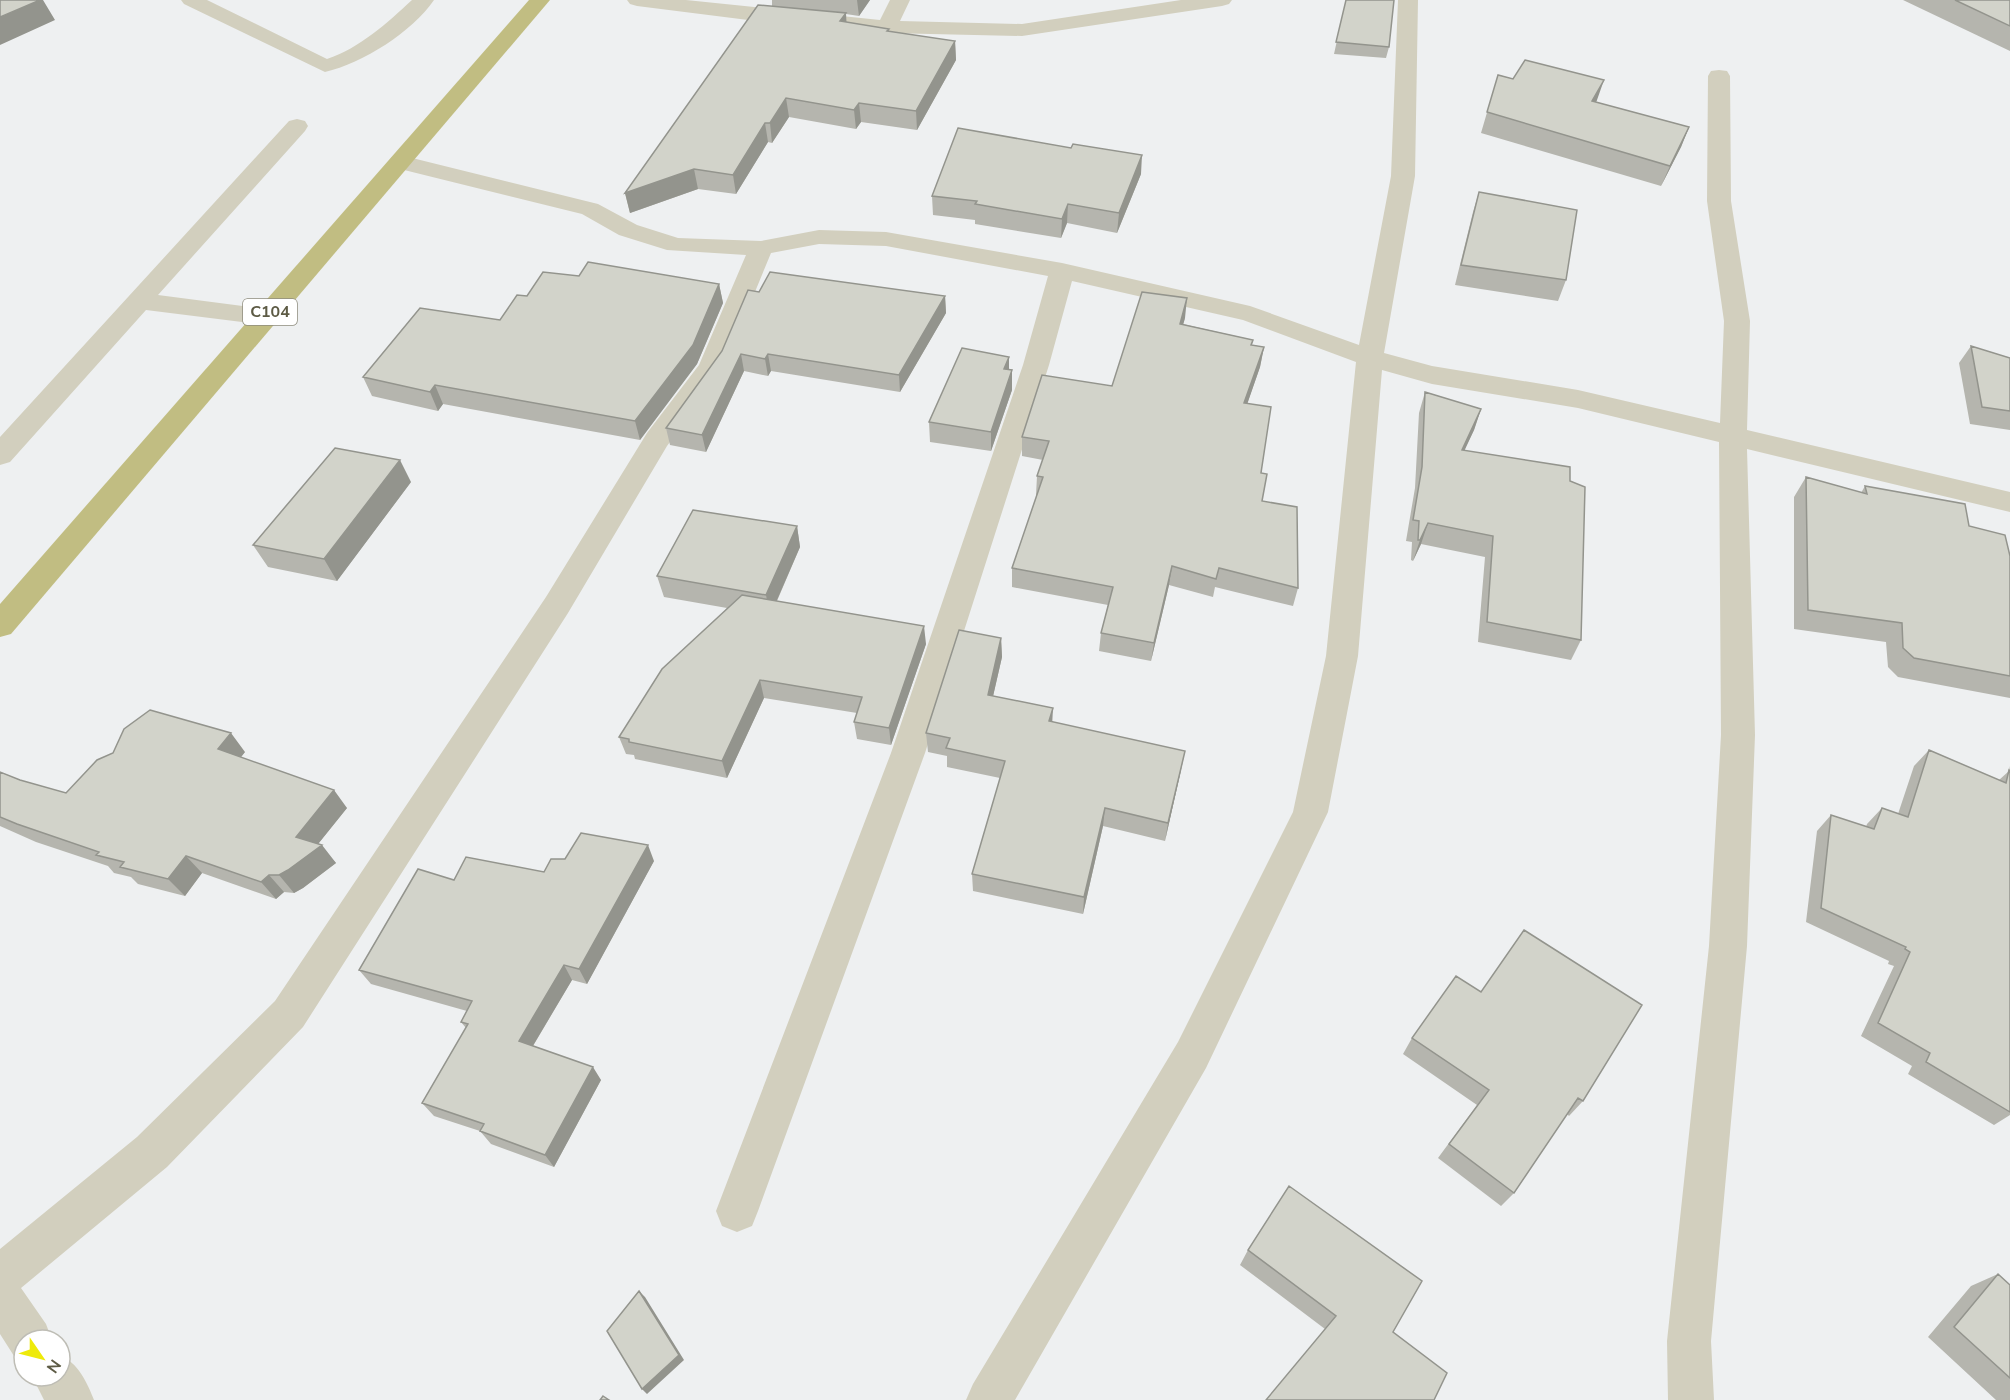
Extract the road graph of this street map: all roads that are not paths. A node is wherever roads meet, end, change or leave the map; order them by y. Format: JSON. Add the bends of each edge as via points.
{"nodes":[{"id":1,"x":191,"y":0,"type":"edge"},
{"id":2,"x":424,"y":0,"type":"edge"},
{"id":3,"x":540,"y":0,"type":"edge"},
{"id":4,"x":637,"y":0,"type":"edge"},
{"id":5,"x":900,"y":0,"type":"edge"},
{"id":6,"x":1222,"y":0,"type":"edge"},
{"id":7,"x":1408,"y":0,"type":"edge"},
{"id":8,"x":887,"y":27,"type":"junction"},
{"id":9,"x":1719,"y":76,"type":"dead end"},
{"id":10,"x":297,"y":126,"type":"dead end"},
{"id":11,"x":400,"y":162,"type":"junction"},
{"id":12,"x":761,"y":248,"type":"junction"},
{"id":13,"x":1062,"y":272,"type":"junction"},
{"id":14,"x":139,"y":301,"type":"junction"},
{"id":15,"x":266,"y":317,"type":"junction"},
{"id":16,"x":1370,"y":358,"type":"junction"},
{"id":17,"x":1733,"y":436,"type":"junction"},
{"id":18,"x":0,"y":455,"type":"edge"},
{"id":19,"x":2010,"y":502,"type":"edge"},
{"id":20,"x":0,"y":625,"type":"edge"},
{"id":21,"x":737,"y":1211,"type":"dead end"},
{"id":22,"x":0,"y":1277,"type":"edge"},
{"id":23,"x":0,"y":1295,"type":"edge"},
{"id":24,"x":22,"y":1328,"type":"edge"},
{"id":25,"x":989,"y":1400,"type":"edge"},
{"id":26,"x":1691,"y":1400,"type":"edge"}],
"edges":[{"from":1,"to":2,"type":"street","via":[[325,66],[362,51]]},
{"from":3,"to":11,"type":"highway","number":"C104"},
{"from":4,"to":8,"type":"street"},
{"from":5,"to":8,"type":"street"},
{"from":6,"to":8,"type":"street","via":[[1022,30]]},
{"from":7,"to":16,"type":"street","via":[[1403,176]]},
{"from":9,"to":17,"type":"street","via":[[1719,201],[1737,321]]},
{"from":10,"to":14,"type":"street"},
{"from":11,"to":12,"type":"street","via":[[590,209],[628,230],[676,245]]},
{"from":11,"to":15,"type":"highway","number":"C104"},
{"from":12,"to":13,"type":"street","via":[[819,237],[886,239]]},
{"from":12,"to":22,"type":"street","via":[[711,367],[657,440],[557,605],[289,1014],[152,1152]]},
{"from":13,"to":16,"type":"street","via":[[1250,314]]},
{"from":13,"to":21,"type":"street","via":[[1036,365],[908,753]]},
{"from":14,"to":15,"type":"street"},
{"from":14,"to":18,"type":"street"},
{"from":15,"to":20,"type":"highway","number":"C104"},
{"from":16,"to":17,"type":"street","via":[[1432,375],[1578,399]]},
{"from":16,"to":25,"type":"street","via":[[1342,656],[1310,812],[1192,1055]]},
{"from":17,"to":19,"type":"street"},
{"from":17,"to":26,"type":"street","via":[[1738,735],[1728,946],[1689,1341]]},
{"from":23,"to":24,"type":"street"}]}
